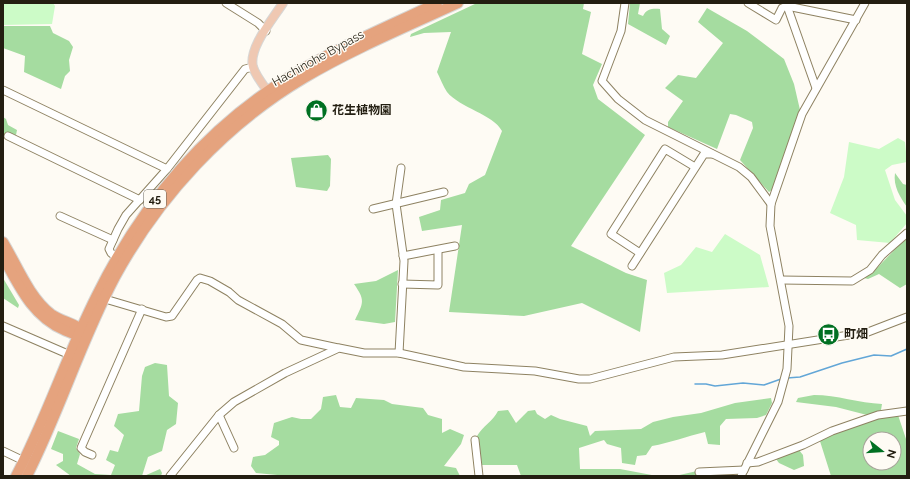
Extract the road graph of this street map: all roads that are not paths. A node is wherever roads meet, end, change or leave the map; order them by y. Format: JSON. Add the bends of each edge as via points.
{"nodes":[{"id":1,"x":226,"y":3,"type":"edge"},
{"id":2,"x":283,"y":3,"type":"edge"},
{"id":3,"x":437,"y":3,"type":"edge"},
{"id":4,"x":458,"y":3,"type":"edge"},
{"id":5,"x":625,"y":3,"type":"edge"},
{"id":6,"x":748,"y":3,"type":"edge"},
{"id":7,"x":865,"y":3,"type":"edge"},
{"id":8,"x":786,"y":5,"type":"edge"},
{"id":9,"x":856,"y":20,"type":"junction"},
{"id":10,"x":266,"y":31,"type":"junction"},
{"id":11,"x":253,"y":67,"type":"junction"},
{"id":12,"x":816,"y":88,"type":"junction"},
{"id":13,"x":3,"y":90,"type":"edge"},
{"id":14,"x":270,"y":94,"type":"junction"},
{"id":15,"x":8,"y":136,"type":"dead end"},
{"id":16,"x":714,"y":154,"type":"junction"},
{"id":17,"x":695,"y":167,"type":"junction"},
{"id":18,"x":401,"y":168,"type":"dead end"},
{"id":19,"x":167,"y":169,"type":"junction"},
{"id":20,"x":444,"y":192,"type":"dead end"},
{"id":21,"x":140,"y":200,"type":"junction"},
{"id":22,"x":396,"y":204,"type":"junction"},
{"id":23,"x":771,"y":204,"type":"junction"},
{"id":24,"x":372,"y":209,"type":"dead end"},
{"id":25,"x":60,"y":216,"type":"dead end"},
{"id":26,"x":907,"y":233,"type":"edge"},
{"id":27,"x":113,"y":240,"type":"junction"},
{"id":28,"x":3,"y":242,"type":"edge"},
{"id":29,"x":455,"y":246,"type":"dead end"},
{"id":30,"x":438,"y":250,"type":"junction"},
{"id":31,"x":640,"y":253,"type":"junction"},
{"id":32,"x":403,"y":256,"type":"junction"},
{"id":33,"x":3,"y":257,"type":"edge"},
{"id":34,"x":116,"y":257,"type":"junction"},
{"id":35,"x":632,"y":266,"type":"dead end"},
{"id":36,"x":781,"y":280,"type":"junction"},
{"id":37,"x":402,"y":284,"type":"junction"},
{"id":38,"x":105,"y":298,"type":"junction"},
{"id":39,"x":142,"y":309,"type":"junction"},
{"id":40,"x":907,"y":317,"type":"edge"},
{"id":41,"x":3,"y":326,"type":"edge"},
{"id":42,"x":82,"y":334,"type":"junction"},
{"id":43,"x":790,"y":343,"type":"junction"},
{"id":44,"x":338,"y":348,"type":"junction"},
{"id":45,"x":399,"y":353,"type":"junction"},
{"id":46,"x":70,"y":355,"type":"junction"},
{"id":47,"x":907,"y":411,"type":"edge"},
{"id":48,"x":219,"y":415,"type":"junction"},
{"id":49,"x":474,"y":440,"type":"dead end"},
{"id":50,"x":234,"y":448,"type":"dead end"},
{"id":51,"x":3,"y":451,"type":"edge"},
{"id":52,"x":92,"y":455,"type":"dead end"},
{"id":53,"x":24,"y":461,"type":"junction"},
{"id":54,"x":744,"y":470,"type":"edge"},
{"id":55,"x":699,"y":472,"type":"dead end"},
{"id":56,"x":16,"y":476,"type":"edge"},
{"id":57,"x":27,"y":476,"type":"edge"},
{"id":58,"x":170,"y":476,"type":"edge"},
{"id":59,"x":479,"y":476,"type":"edge"}],
"edges":[{"from":1,"to":10,"type":"street"},
{"from":2,"to":10,"type":"main road"},
{"from":3,"to":14,"type":"highway","name":"Hachinohe Bypass","number":"45","via":[[324,57]]},
{"from":4,"to":14,"type":"highway","name":"Hachinohe Bypass","number":"45"},
{"from":5,"to":16,"type":"street","via":[[621,31],[602,81],[645,120]]},
{"from":6,"to":8,"type":"street","via":[[776,20]]},
{"from":7,"to":9,"type":"street"},
{"from":8,"to":9,"type":"street"},
{"from":8,"to":12,"type":"street"},
{"from":9,"to":12,"type":"street"},
{"from":10,"to":11,"type":"main road","via":[[255,47]]},
{"from":11,"to":14,"type":"main road"},
{"from":11,"to":19,"type":"street","via":[[245,69]]},
{"from":12,"to":23,"type":"street","via":[[802,114]]},
{"from":13,"to":19,"type":"street"},
{"from":14,"to":34,"type":"highway","name":"Hachinohe Bypass","number":"45","via":[[230,120],[193,154],[146,211]]},
{"from":14,"to":38,"type":"highway","name":"Hachinohe Bypass","number":"45","via":[[218,143],[168,197],[128,255]]},
{"from":15,"to":21,"type":"street"},
{"from":16,"to":17,"type":"street","via":[[704,154]]},
{"from":16,"to":23,"type":"street","via":[[751,176]]},
{"from":17,"to":31,"type":"street"},
{"from":17,"to":31,"type":"street","via":[[665,148],[611,234]]},
{"from":18,"to":22,"type":"street"},
{"from":19,"to":21,"type":"street"},
{"from":20,"to":22,"type":"street"},
{"from":21,"to":27,"type":"street","via":[[126,215]]},
{"from":22,"to":24,"type":"street"},
{"from":22,"to":32,"type":"street"},
{"from":23,"to":36,"type":"street","via":[[770,226]]},
{"from":25,"to":27,"type":"street"},
{"from":26,"to":36,"type":"street","via":[[882,255],[870,270],[852,281]]},
{"from":27,"to":34,"type":"street","via":[[109,249]]},
{"from":28,"to":42,"type":"highway","via":[[42,307]]},
{"from":29,"to":30,"type":"street"},
{"from":30,"to":32,"type":"street"},
{"from":30,"to":37,"type":"street","via":[[438,285]]},
{"from":31,"to":35,"type":"street"},
{"from":32,"to":37,"type":"street"},
{"from":33,"to":42,"type":"highway","via":[[24,296],[35,310],[50,323]]},
{"from":34,"to":42,"type":"highway","name":"Hachinohe Bypass","number":"45"},
{"from":36,"to":43,"type":"street"},
{"from":37,"to":45,"type":"street"},
{"from":38,"to":39,"type":"street"},
{"from":38,"to":42,"type":"highway","name":"Hachinohe Bypass","number":"45"},
{"from":39,"to":44,"type":"street","via":[[166,317],[172,316],[200,278],[210,281],[282,324],[301,340]]},
{"from":39,"to":52,"type":"street","via":[[81,448]]},
{"from":40,"to":43,"type":"street","via":[[868,332]]},
{"from":41,"to":46,"type":"street"},
{"from":42,"to":46,"type":"highway","number":"45"},
{"from":42,"to":57,"type":"highway","number":"45","via":[[53,421]]},
{"from":43,"to":45,"type":"street","via":[[722,355],[674,357],[590,379],[535,372],[464,368]]},
{"from":43,"to":54,"type":"street","via":[[788,368],[778,402]]},
{"from":44,"to":45,"type":"street","via":[[364,353]]},
{"from":44,"to":48,"type":"street","via":[[285,373],[234,402]]},
{"from":46,"to":53,"type":"highway","number":"45"},
{"from":47,"to":54,"type":"street","via":[[878,415],[832,431]]},
{"from":48,"to":50,"type":"street"},
{"from":48,"to":58,"type":"street"},
{"from":49,"to":59,"type":"street"},
{"from":51,"to":53,"type":"street"},
{"from":53,"to":56,"type":"highway","number":"45"},
{"from":54,"to":55,"type":"street"}]}
